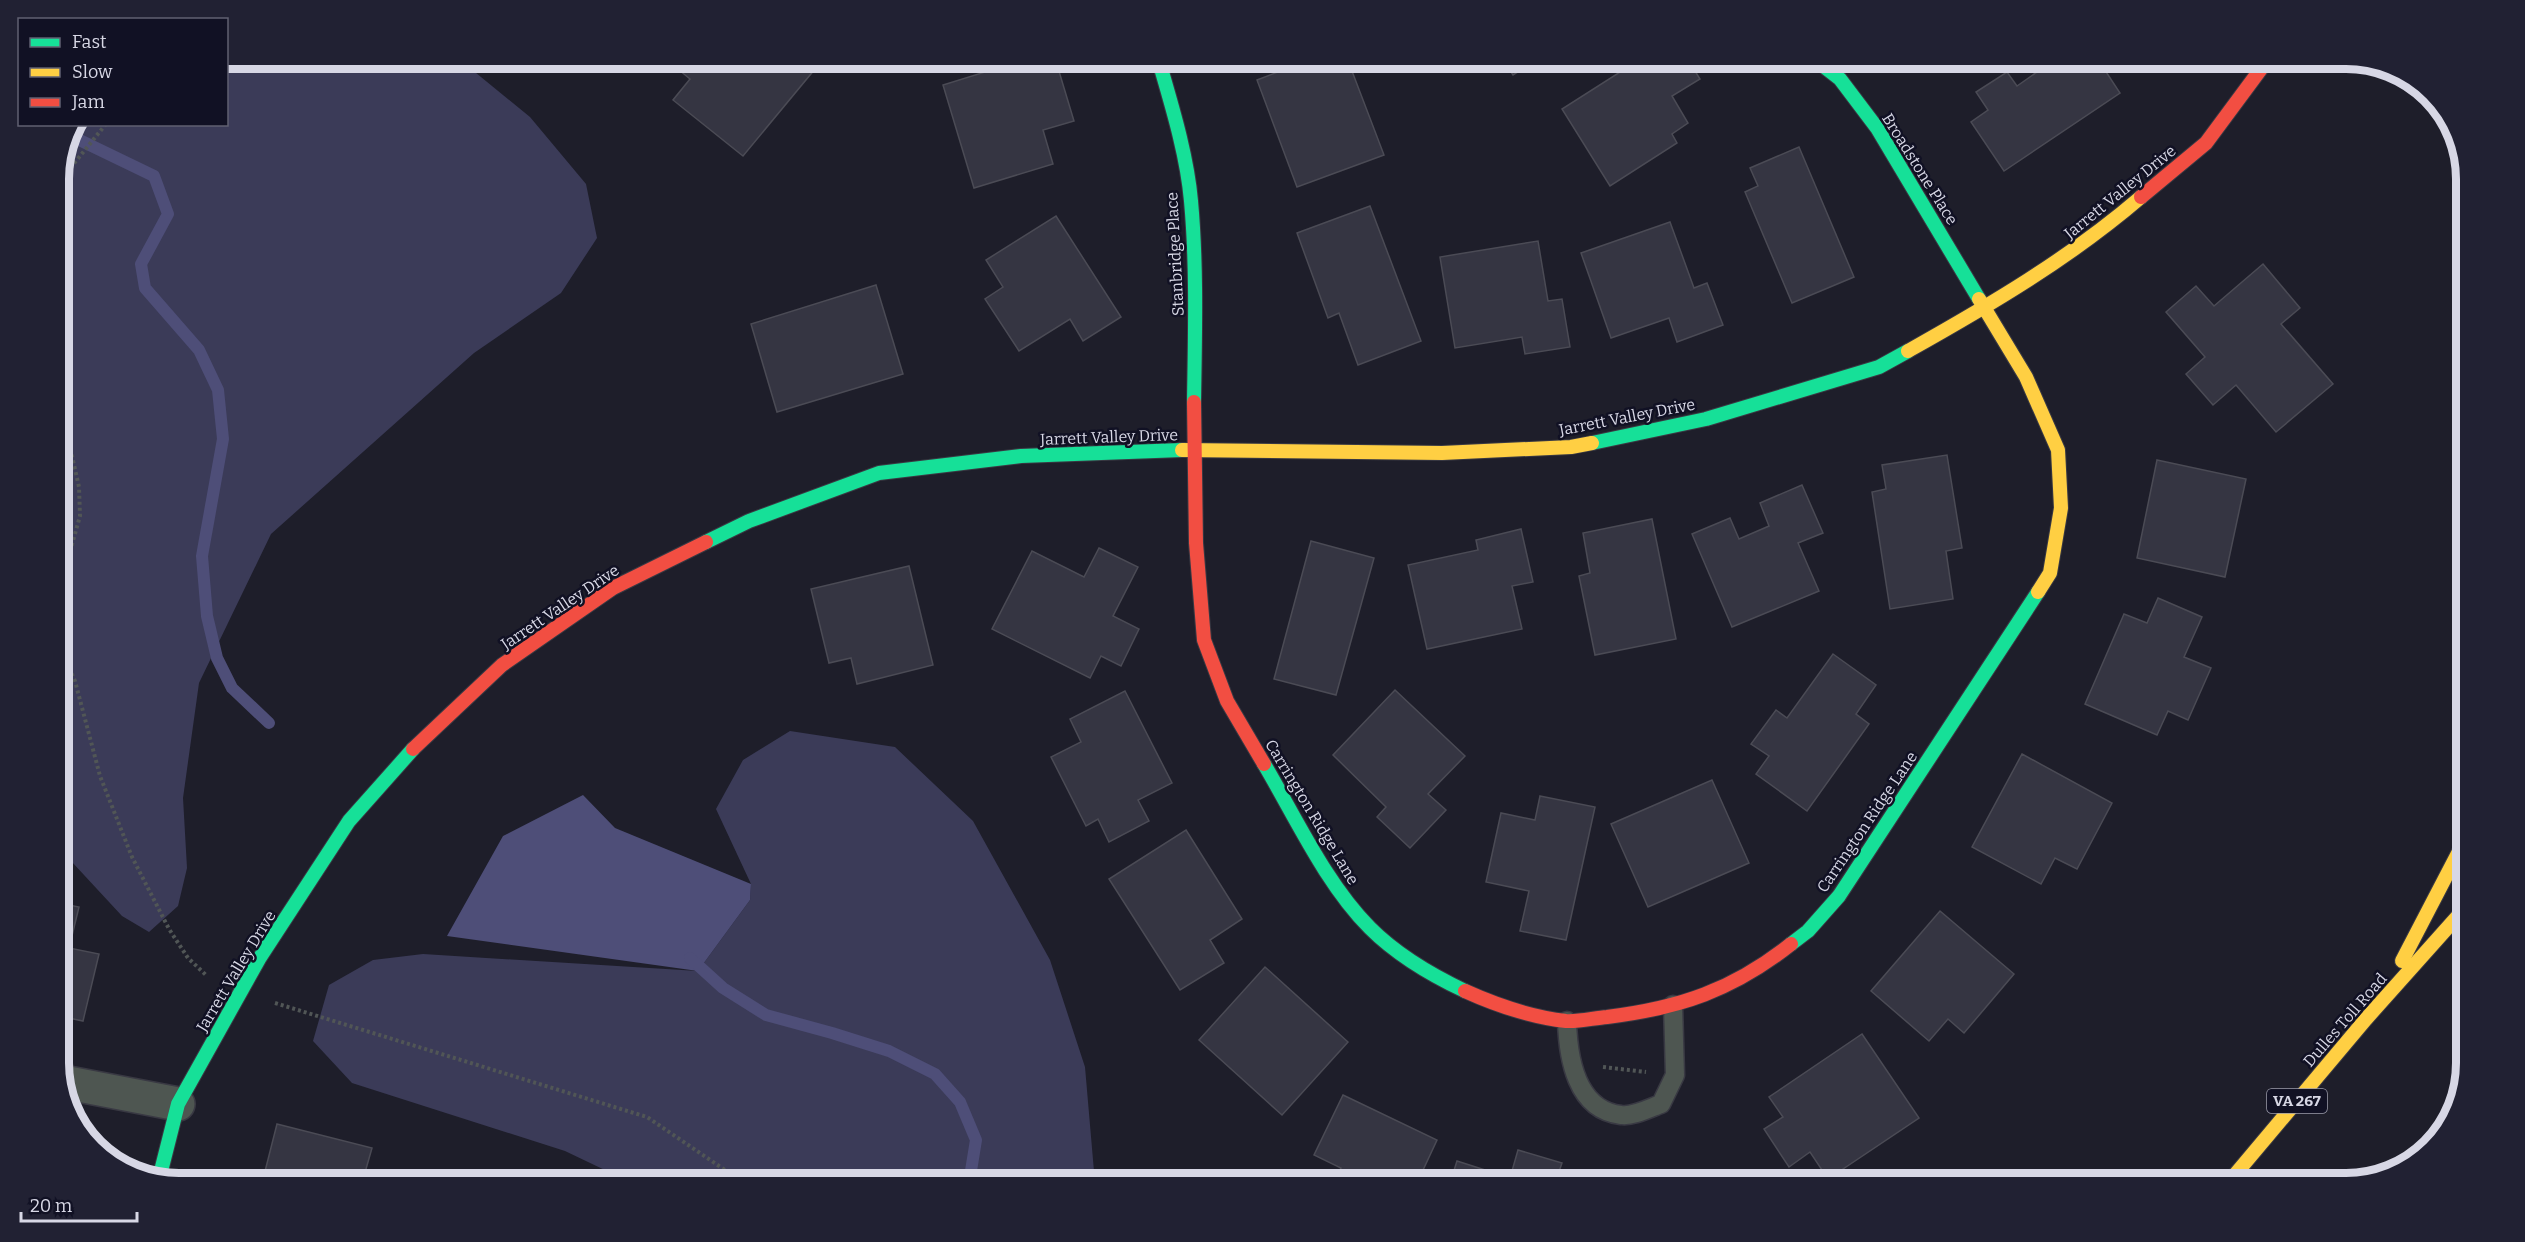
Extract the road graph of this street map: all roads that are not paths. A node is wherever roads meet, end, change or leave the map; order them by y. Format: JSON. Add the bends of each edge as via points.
{"nodes":[{"id":1,"x":1161,"y":69,"type":"edge"},
{"id":2,"x":1827,"y":69,"type":"edge"},
{"id":3,"x":2261,"y":69,"type":"edge"},
{"id":4,"x":1985,"y":308,"type":"junction"},
{"id":5,"x":1193,"y":450,"type":"junction"},
{"id":6,"x":2456,"y":857,"type":"edge"},
{"id":7,"x":2456,"y":918,"type":"edge"},
{"id":8,"x":1672,"y":1005,"type":"junction"},
{"id":9,"x":2366,"y":1019,"type":"junction"},
{"id":10,"x":1568,"y":1021,"type":"junction"},
{"id":11,"x":71,"y":1084,"type":"edge"},
{"id":12,"x":178,"y":1104,"type":"junction"},
{"id":13,"x":161,"y":1171,"type":"edge"},
{"id":14,"x":2237,"y":1173,"type":"edge"}],
"edges":[{"from":1,"to":5,"type":"main road","name":"Stanbridge Place","via":[[1191,199],[1196,306]]},
{"from":2,"to":4,"type":"main road","name":"Broadstone Place","via":[[1840,79],[1876,128]]},
{"from":3,"to":4,"type":"main road","name":"Jarrett Valley Drive","via":[[2206,143],[2098,234]]},
{"from":4,"to":5,"type":"main road","name":"Jarrett Valley Drive","via":[[1879,367],[1706,419],[1571,447],[1442,453]]},
{"from":4,"to":8,"type":"main road","name":"Carrington Ridge Lane","via":[[2026,377],[2058,450],[2061,508],[2050,573],[1839,896],[1808,931],[1761,968],[1704,996]]},
{"from":5,"to":10,"type":"main road","name":"Carrington Ridge Lane","via":[[1204,640],[1227,701],[1338,890],[1370,928],[1401,955],[1440,979],[1495,1005]]},
{"from":5,"to":12,"type":"main road","name":"Jarrett Valley Drive","via":[[1021,456],[879,473],[749,521],[614,588],[502,665],[423,738],[349,821],[240,992]]},
{"from":6,"to":9,"type":"main road","via":[[2389,984]]},
{"from":7,"to":9,"type":"main road","name":"Dulles Toll Road","number":"VA 267"},
{"from":8,"to":10,"type":"main road","name":"Carrington Ridge Lane","via":[[1647,1012]]},
{"from":8,"to":10,"type":"lane","via":[[1676,1075],[1661,1104],[1622,1116],[1595,1107],[1575,1078]]},
{"from":9,"to":14,"type":"main road","name":"Dulles Toll Road","number":"VA 267"},
{"from":11,"to":12,"type":"street"},
{"from":12,"to":13,"type":"main road","name":"Jarrett Valley Drive"}]}
